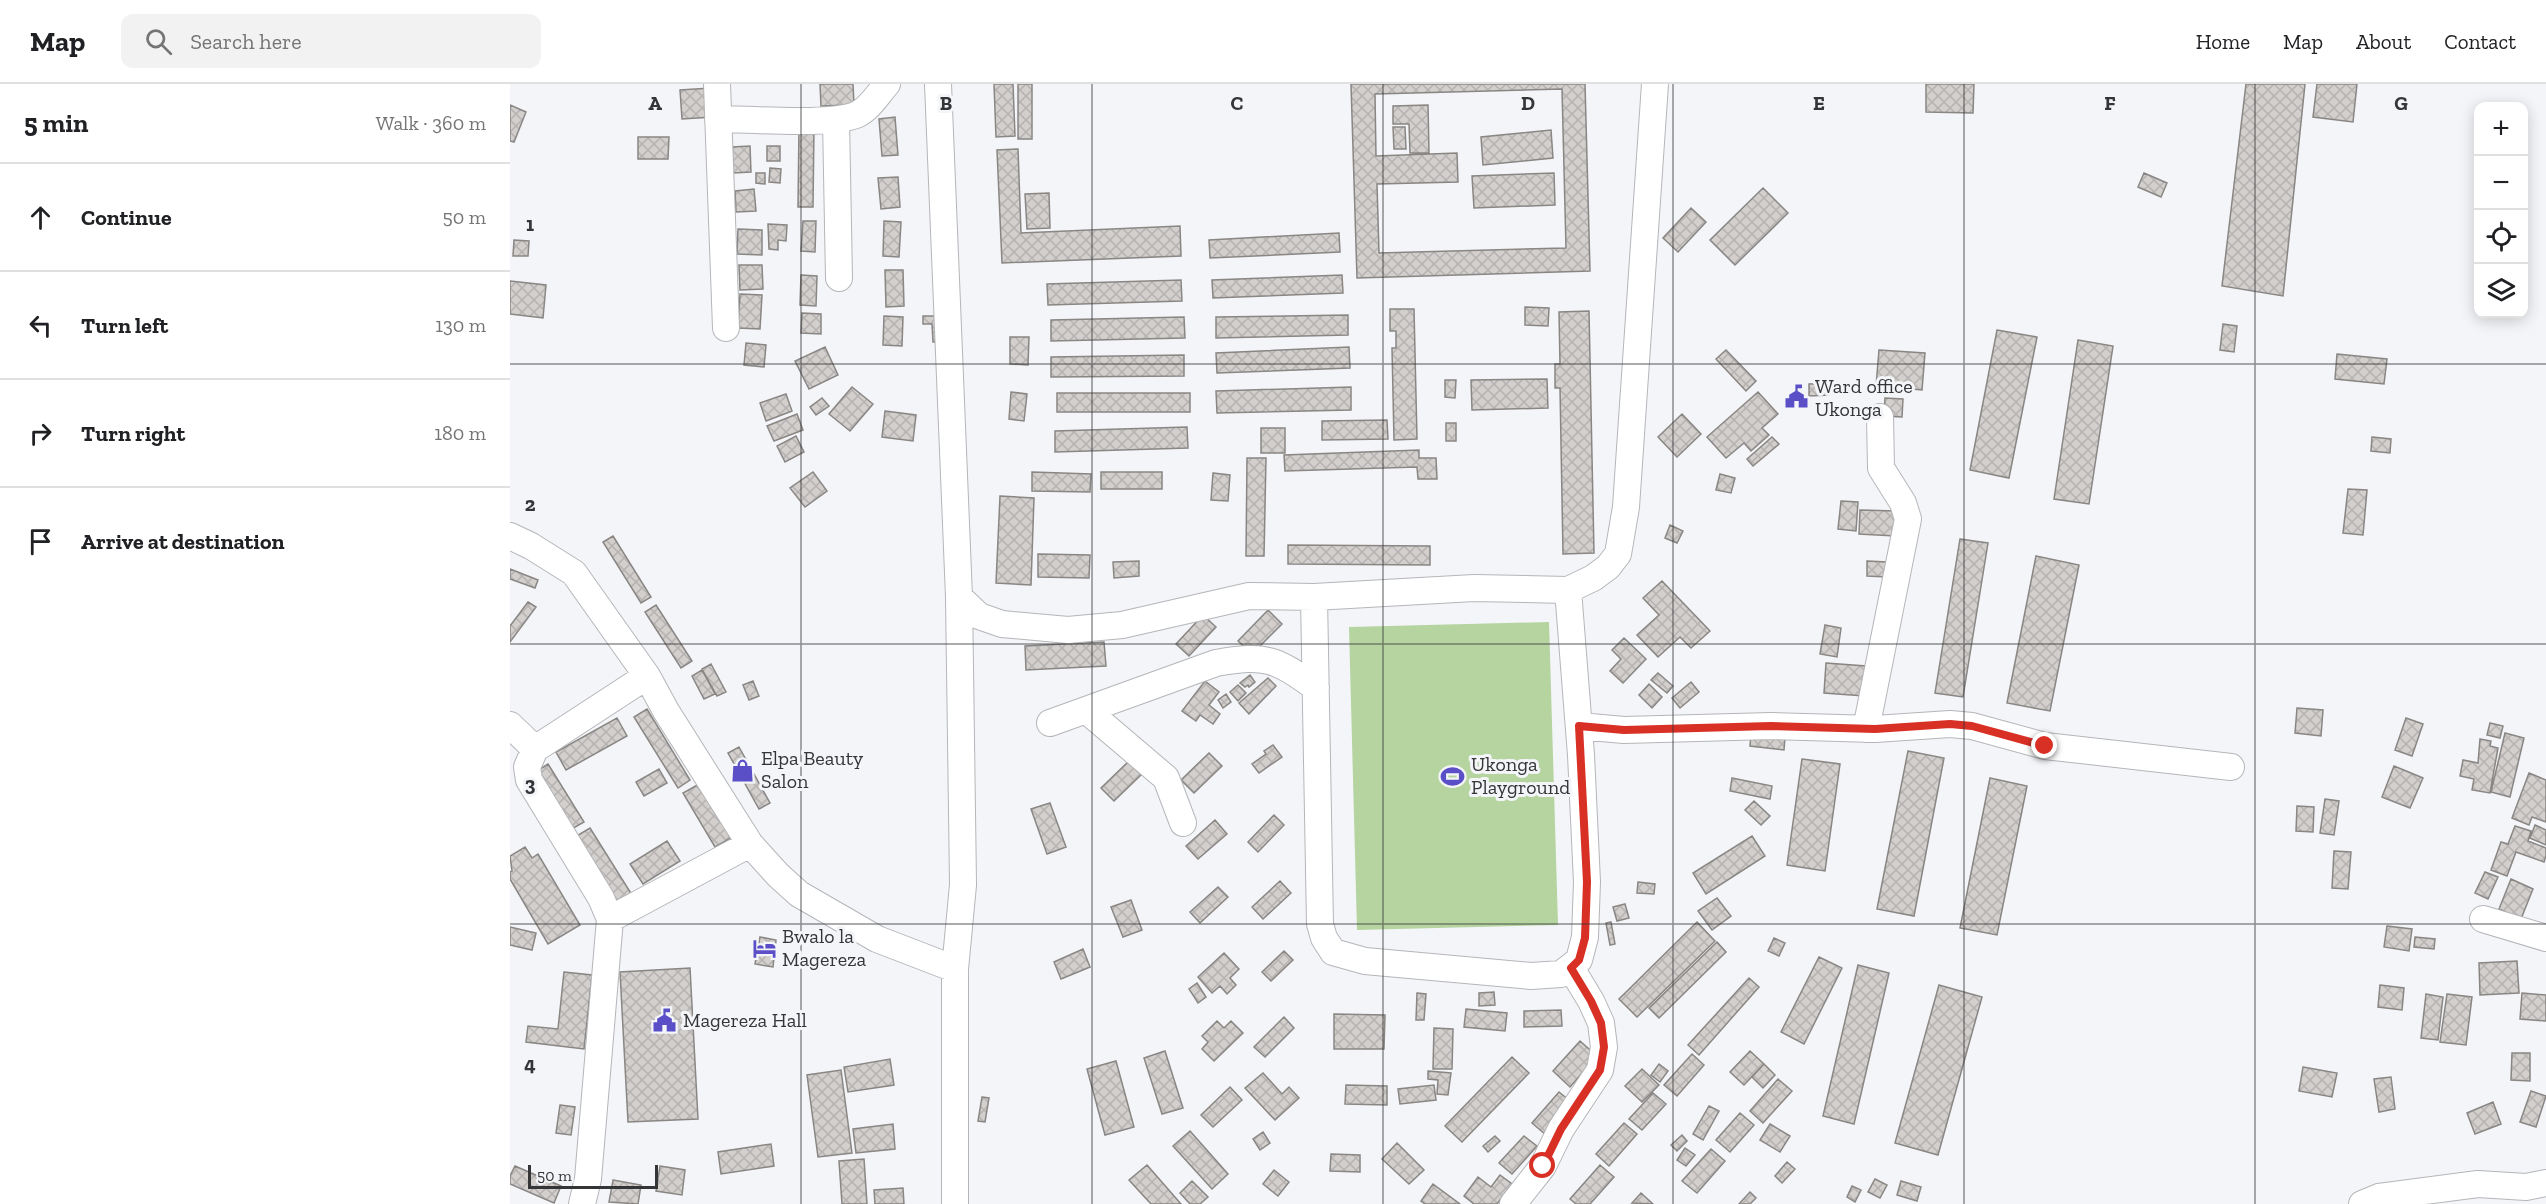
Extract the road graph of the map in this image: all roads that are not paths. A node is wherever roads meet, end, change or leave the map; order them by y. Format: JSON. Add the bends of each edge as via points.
{"nodes":[{"id":1,"x":717,"y":84,"type":"edge"},
{"id":2,"x":887,"y":84,"type":"edge"},
{"id":3,"x":938,"y":84,"type":"edge"},
{"id":4,"x":1655,"y":84,"type":"edge"},
{"id":5,"x":718,"y":119,"type":"junction"},
{"id":6,"x":836,"y":120,"type":"junction"},
{"id":7,"x":839,"y":278,"type":"dead end"},
{"id":8,"x":726,"y":328,"type":"dead end"},
{"id":9,"x":1880,"y":417,"type":"dead end"},
{"id":10,"x":510,"y":536,"type":"edge"},
{"id":11,"x":1568,"y":590,"type":"junction"},
{"id":12,"x":959,"y":597,"type":"junction"},
{"id":13,"x":1314,"y":597,"type":"junction"},
{"id":14,"x":647,"y":676,"type":"junction"},
{"id":15,"x":1316,"y":688,"type":"junction"},
{"id":16,"x":1086,"y":710,"type":"junction"},
{"id":17,"x":1050,"y":723,"type":"dead end"},
{"id":18,"x":510,"y":725,"type":"edge"},
{"id":19,"x":1579,"y":726,"type":"junction"},
{"id":20,"x":1866,"y":729,"type":"junction"},
{"id":21,"x":535,"y":749,"type":"junction"},
{"id":22,"x":2231,"y":767,"type":"dead end"},
{"id":23,"x":1182,"y":823,"type":"dead end"},
{"id":24,"x":750,"y":844,"type":"junction"},
{"id":25,"x":610,"y":919,"type":"junction"},
{"id":26,"x":2483,"y":919,"type":"dead end"},
{"id":27,"x":2546,"y":938,"type":"edge"},
{"id":28,"x":1571,"y":968,"type":"junction"},
{"id":29,"x":955,"y":969,"type":"junction"},
{"id":30,"x":2546,"y":1183,"type":"edge"},
{"id":31,"x":582,"y":1204,"type":"edge"},
{"id":32,"x":955,"y":1204,"type":"edge"},
{"id":33,"x":1513,"y":1204,"type":"edge"},
{"id":34,"x":2362,"y":1204,"type":"edge"}],
"edges":[{"from":1,"to":5,"type":"street"},
{"from":2,"to":6,"type":"street","via":[[864,111]]},
{"from":3,"to":12,"type":"street"},
{"from":4,"to":11,"type":"street","via":[[1627,495],[1618,554],[1593,578]]},
{"from":5,"to":6,"type":"street"},
{"from":5,"to":8,"type":"street"},
{"from":6,"to":7,"type":"street"},
{"from":9,"to":20,"type":"street","via":[[1881,468],[1903,503],[1908,519]]},
{"from":10,"to":14,"type":"street","via":[[574,573]]},
{"from":11,"to":13,"type":"street","via":[[1474,588]]},
{"from":11,"to":19,"type":"street"},
{"from":12,"to":13,"type":"street","via":[[979,616],[1002,624],[1068,630],[1122,625],[1249,596]]},
{"from":12,"to":29,"type":"street","via":[[963,885]]},
{"from":13,"to":15,"type":"street"},
{"from":14,"to":21,"type":"street"},
{"from":14,"to":24,"type":"street"},
{"from":15,"to":16,"type":"street","via":[[1285,666],[1263,658],[1240,659],[1216,663]]},
{"from":15,"to":28,"type":"street","via":[[1320,924],[1323,938],[1333,952],[1365,961],[1531,976],[1561,974]]},
{"from":16,"to":17,"type":"street"},
{"from":16,"to":23,"type":"street","via":[[1166,778]]},
{"from":18,"to":21,"type":"street"},
{"from":19,"to":20,"type":"street","via":[[1624,730],[1771,726]]},
{"from":19,"to":28,"type":"street","via":[[1587,882],[1585,938],[1579,960]]},
{"from":20,"to":22,"type":"street","via":[[1972,726],[2045,746]]},
{"from":21,"to":25,"type":"street","via":[[527,767],[529,780]]},
{"from":24,"to":25,"type":"street"},
{"from":24,"to":29,"type":"street","via":[[799,894],[824,910],[877,939]]},
{"from":25,"to":31,"type":"street","via":[[588,1179]]},
{"from":26,"to":27,"type":"street"},
{"from":28,"to":33,"type":"street","via":[[1601,1023],[1604,1047],[1600,1070],[1561,1129],[1543,1166]]},
{"from":29,"to":32,"type":"street"},
{"from":30,"to":34,"type":"street","via":[[2526,1187],[2478,1184],[2379,1197]]}]}
